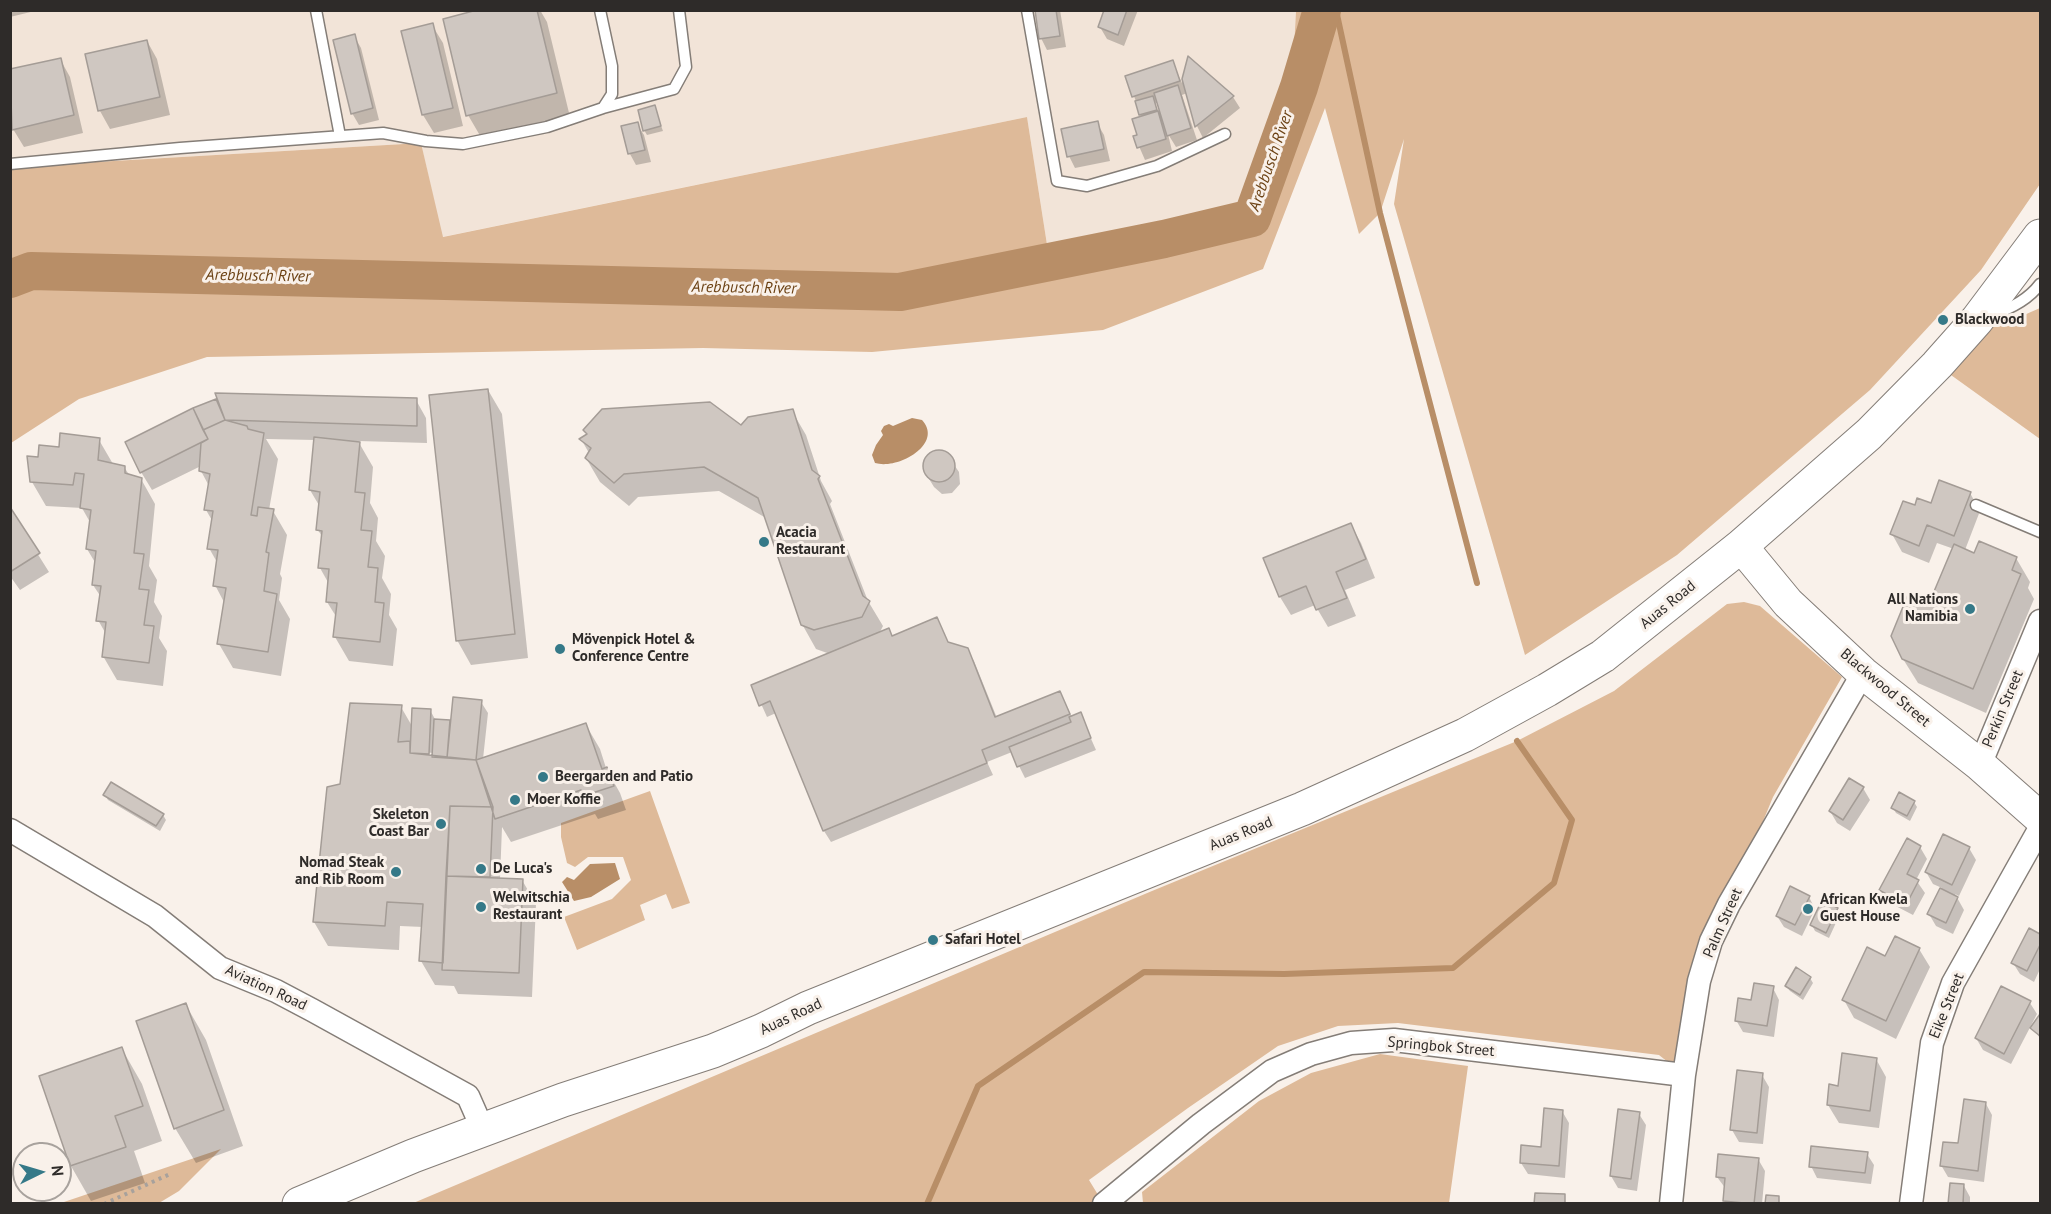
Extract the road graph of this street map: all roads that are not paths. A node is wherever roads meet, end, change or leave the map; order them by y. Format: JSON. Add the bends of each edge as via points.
{"nodes":[{"id":1,"x":316,"y":10,"type":"edge"},
{"id":2,"x":600,"y":10,"type":"edge"},
{"id":3,"x":679,"y":10,"type":"edge"},
{"id":4,"x":1027,"y":10,"type":"edge"},
{"id":5,"x":603,"y":108,"type":"junction"},
{"id":6,"x":1225,"y":134,"type":"dead end"},
{"id":7,"x":340,"y":136,"type":"junction"},
{"id":8,"x":10,"y":164,"type":"edge"},
{"id":9,"x":2040,"y":237,"type":"edge"},
{"id":10,"x":2040,"y":284,"type":"edge"},
{"id":11,"x":1977,"y":320,"type":"junction"},
{"id":12,"x":1976,"y":505,"type":"dead end"},
{"id":13,"x":2040,"y":532,"type":"edge"},
{"id":14,"x":1741,"y":546,"type":"junction"},
{"id":15,"x":2040,"y":621,"type":"edge"},
{"id":16,"x":1863,"y":674,"type":"junction"},
{"id":17,"x":1980,"y":765,"type":"junction"},
{"id":18,"x":2040,"y":818,"type":"edge"},
{"id":19,"x":2040,"y":828,"type":"edge"},
{"id":20,"x":10,"y":830,"type":"edge"},
{"id":21,"x":1684,"y":1075,"type":"junction"},
{"id":22,"x":483,"y":1130,"type":"junction"},
{"id":23,"x":299,"y":1203,"type":"edge"},
{"id":24,"x":1104,"y":1203,"type":"edge"},
{"id":25,"x":1671,"y":1203,"type":"edge"},
{"id":26,"x":1911,"y":1203,"type":"edge"}],
"edges":[{"from":1,"to":7,"type":"lane"},
{"from":2,"to":5,"type":"lane","via":[[612,66],[612,94]]},
{"from":3,"to":5,"type":"lane","via":[[686,67],[674,89]]},
{"from":4,"to":6,"type":"lane","via":[[1057,181],[1087,186],[1157,166]]},
{"from":5,"to":7,"type":"lane","via":[[547,127],[463,144],[383,133]]},
{"from":7,"to":8,"type":"lane"},
{"from":9,"to":11,"type":"main road","name":"Auas Road"},
{"from":10,"to":11,"type":"lane","via":[[2007,310]]},
{"from":11,"to":14,"type":"main road","name":"Auas Road","via":[[1869,434]]},
{"from":12,"to":13,"type":"lane"},
{"from":14,"to":16,"type":"street","name":"Blackwood Street","via":[[1788,603]]},
{"from":14,"to":22,"type":"main road","name":"Auas Road","via":[[1603,656],[1465,735],[1274,821],[808,1008],[712,1051]]},
{"from":15,"to":17,"type":"street","name":"Perkin Street"},
{"from":16,"to":17,"type":"street","name":"Blackwood Street"},
{"from":16,"to":21,"type":"street","name":"Palm Street","via":[[1729,904],[1712,941],[1700,981]]},
{"from":17,"to":18,"type":"street","name":"Blackwood Street"},
{"from":19,"to":26,"type":"street","name":"Eike Street","via":[[1953,983],[1932,1042]]},
{"from":20,"to":22,"type":"street","name":"Aviation Road","via":[[155,916],[220,968],[276,991],[468,1096]]},
{"from":21,"to":24,"type":"street","name":"Springbok Street","via":[[1394,1040],[1351,1043],[1272,1071]]},
{"from":21,"to":25,"type":"street","name":"Palm Street"},
{"from":22,"to":23,"type":"main road","name":"Auas Road"}]}
